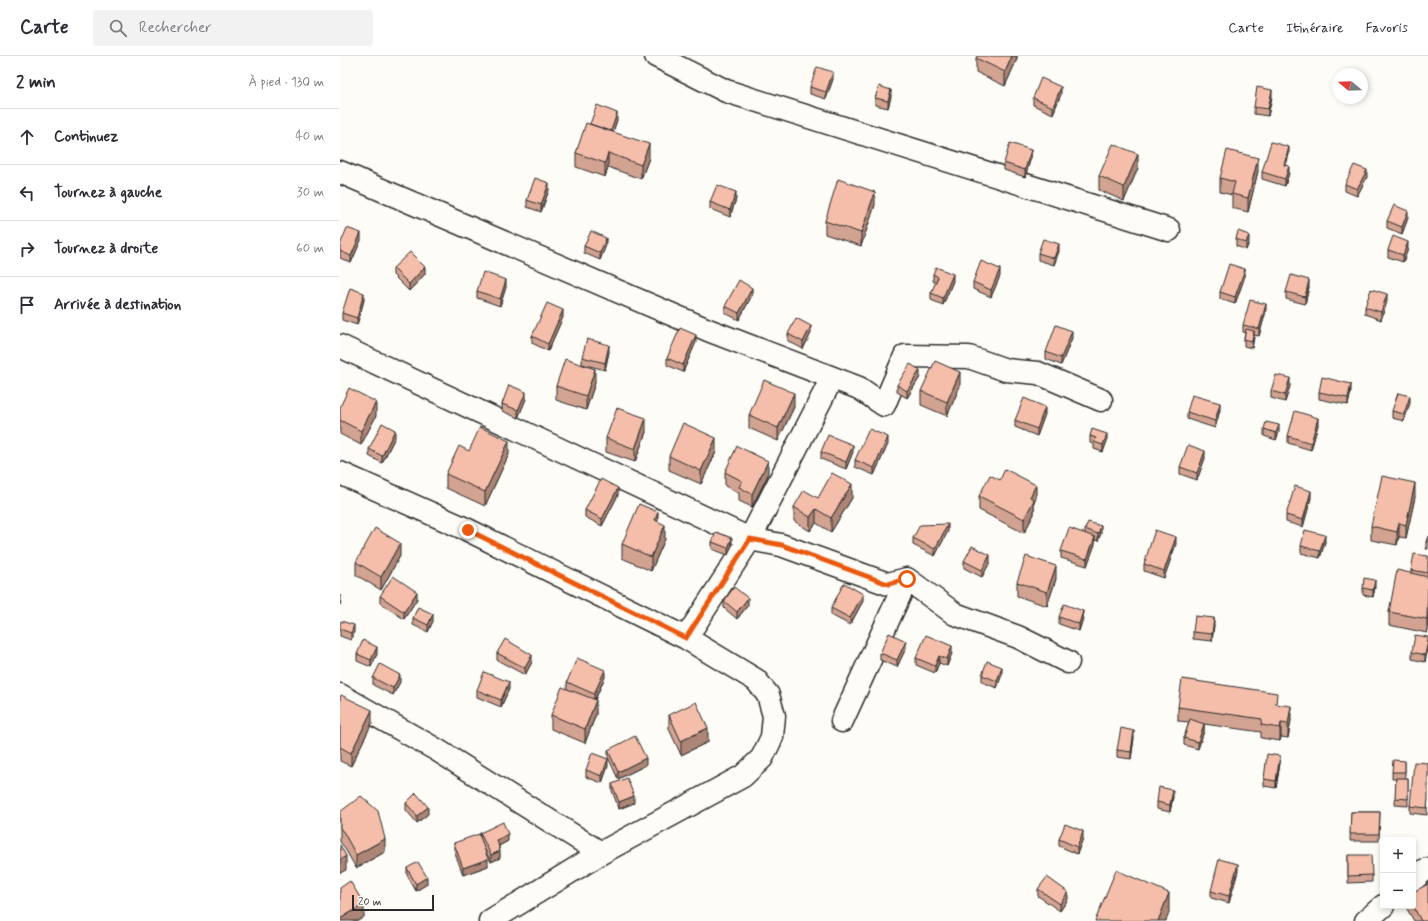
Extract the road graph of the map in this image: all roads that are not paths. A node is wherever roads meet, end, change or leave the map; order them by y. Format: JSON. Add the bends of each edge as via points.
{"nodes":[{"id":1,"x":656,"y":56,"type":"edge"},
{"id":2,"x":340,"y":172,"type":"edge"},
{"id":3,"x":1169,"y":230,"type":"dead end"},
{"id":4,"x":340,"y":346,"type":"edge"},
{"id":5,"x":832,"y":378,"type":"junction"},
{"id":6,"x":1101,"y":400,"type":"dead end"},
{"id":7,"x":340,"y":473,"type":"edge"},
{"id":8,"x":750,"y":539,"type":"junction"},
{"id":9,"x":907,"y":579,"type":"junction"},
{"id":10,"x":686,"y":638,"type":"junction"},
{"id":11,"x":1068,"y":662,"type":"dead end"},
{"id":12,"x":340,"y":695,"type":"edge"},
{"id":13,"x":842,"y":721,"type":"dead end"},
{"id":14,"x":601,"y":853,"type":"junction"},
{"id":15,"x":1428,"y":869,"type":"edge"},
{"id":16,"x":1416,"y":877,"type":"edge"},
{"id":17,"x":1380,"y":909,"type":"edge"},
{"id":18,"x":490,"y":921,"type":"edge"},
{"id":19,"x":1366,"y":921,"type":"edge"}],
"edges":[{"from":1,"to":3,"type":"street","via":[[733,94]]},
{"from":2,"to":5,"type":"street","via":[[708,330]]},
{"from":4,"to":8,"type":"street"},
{"from":5,"to":6,"type":"street","via":[[859,388],[884,405],[905,356],[969,357],[1006,370],[1038,374]]},
{"from":5,"to":8,"type":"street"},
{"from":7,"to":10,"type":"street","via":[[468,530]]},
{"from":8,"to":9,"type":"street","via":[[782,545],[888,584]]},
{"from":8,"to":10,"type":"street"},
{"from":9,"to":11,"type":"street","via":[[955,614],[1018,637]]},
{"from":9,"to":13,"type":"street"},
{"from":10,"to":14,"type":"street","via":[[756,680],[768,696],[774,716],[772,737],[762,758],[743,776]]},
{"from":12,"to":14,"type":"street","via":[[437,750]]},
{"from":14,"to":18,"type":"street"},
{"from":15,"to":16,"type":"street"},
{"from":17,"to":19,"type":"street"}]}
